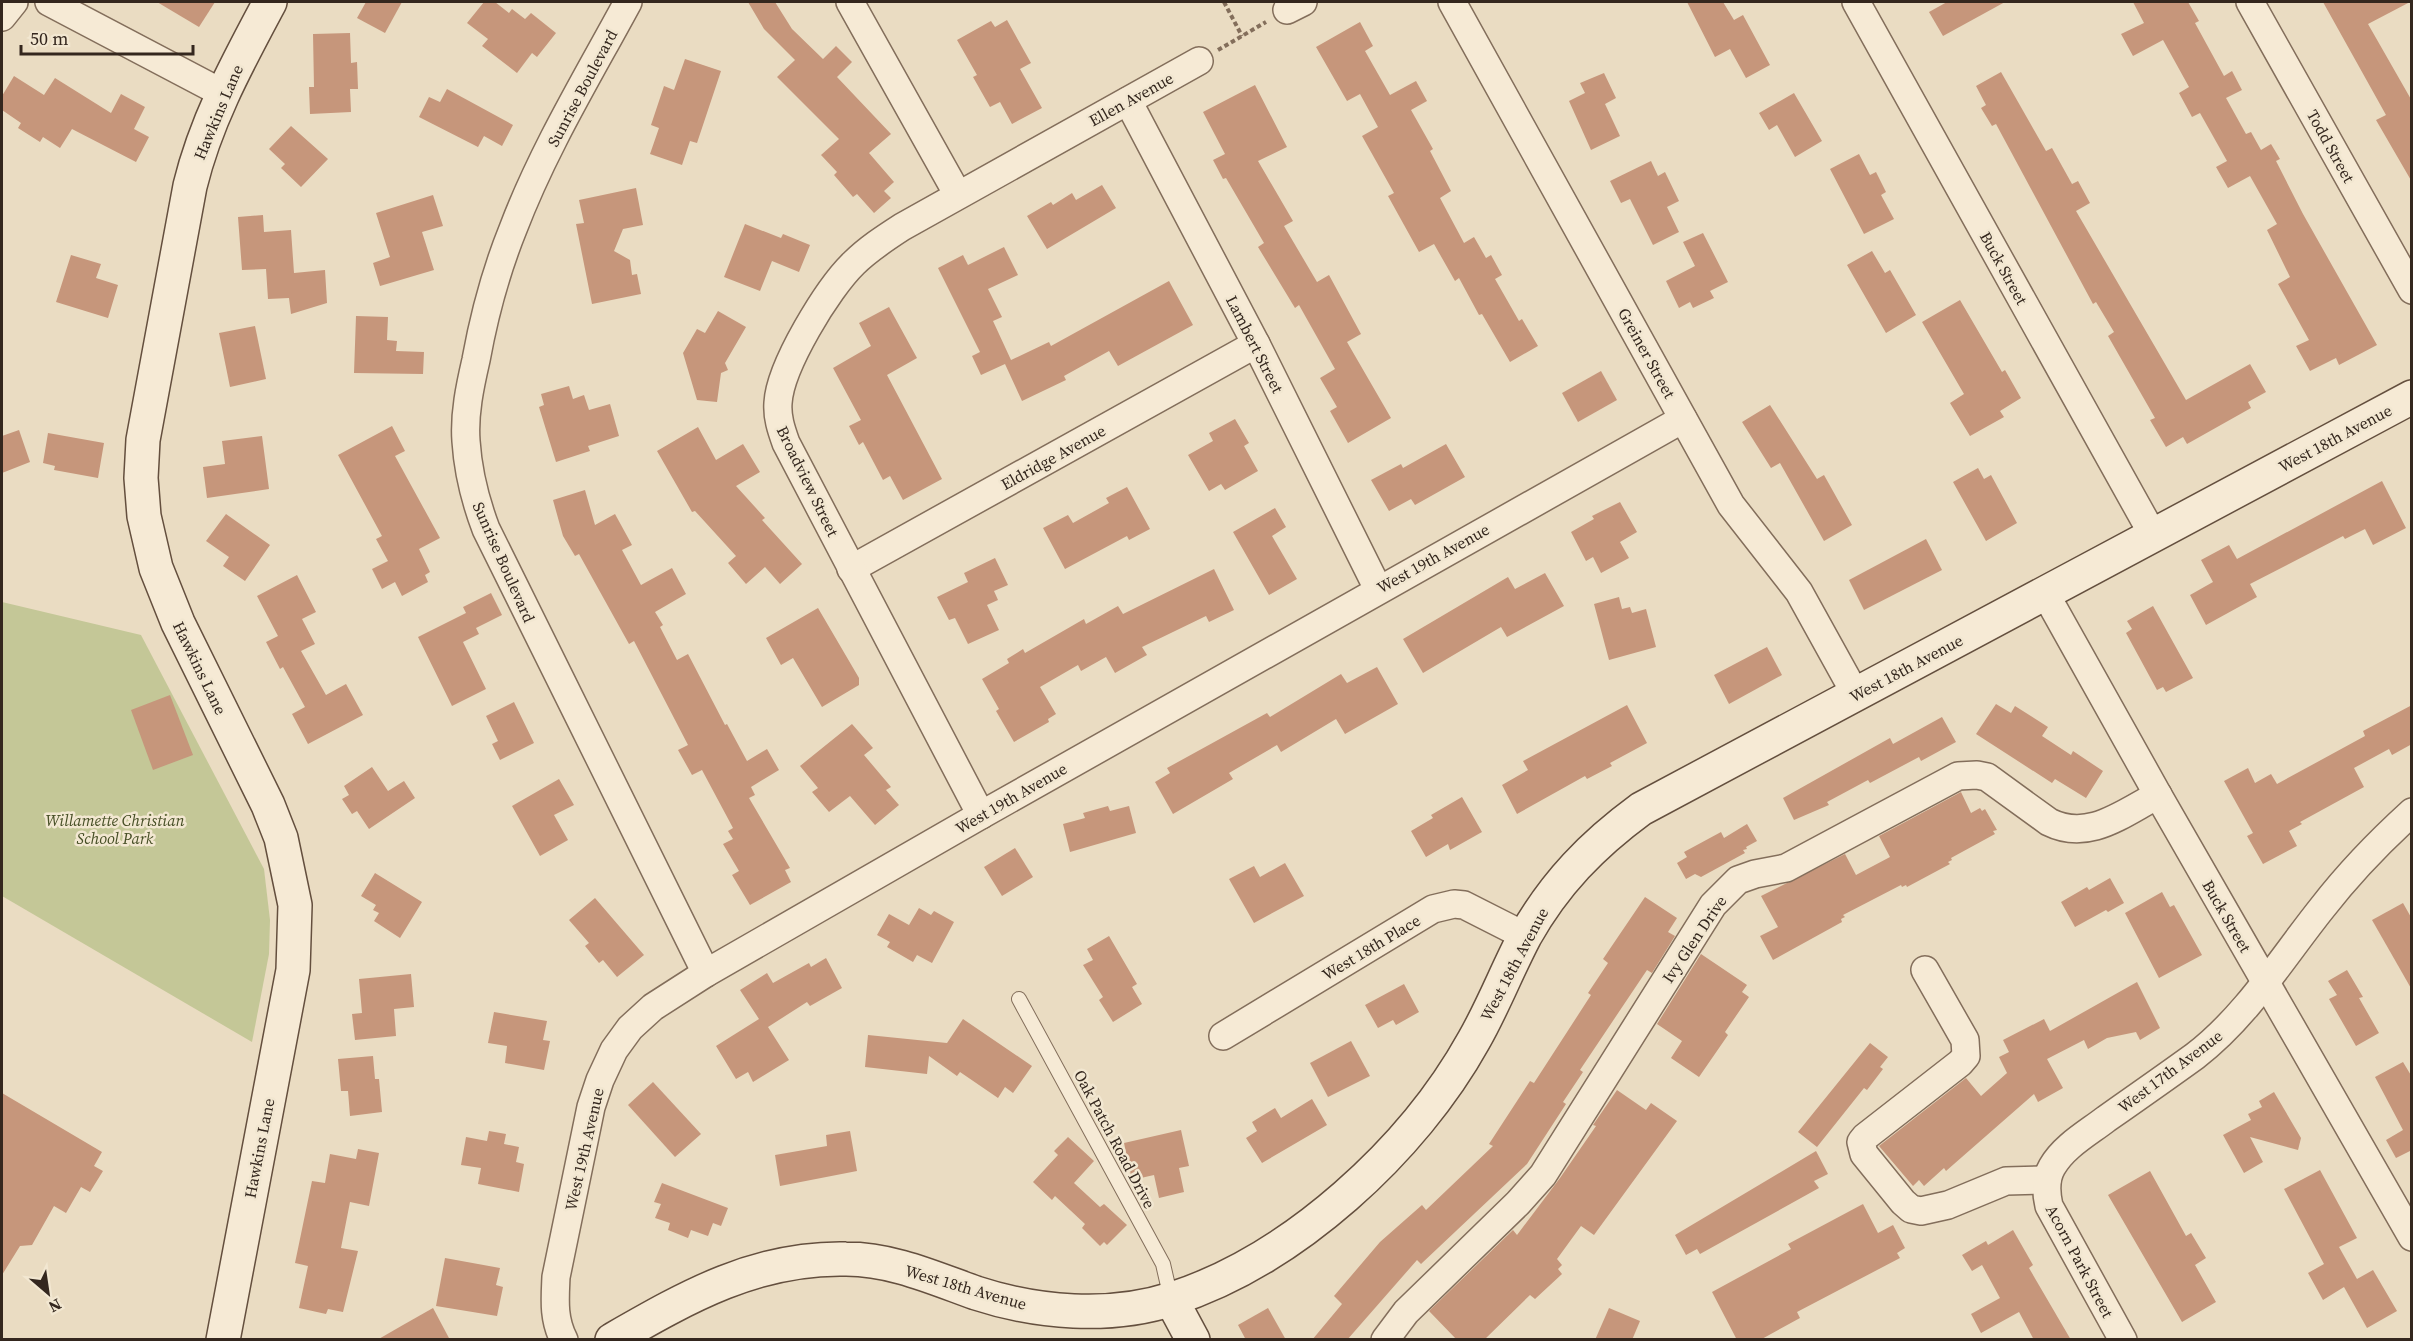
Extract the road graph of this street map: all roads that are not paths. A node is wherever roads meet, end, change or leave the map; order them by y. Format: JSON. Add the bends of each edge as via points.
{"nodes":[{"id":1,"x":14,"y":2,"type":"edge"},
{"id":2,"x":50,"y":2,"type":"edge"},
{"id":3,"x":270,"y":2,"type":"edge"},
{"id":4,"x":628,"y":2,"type":"edge"},
{"id":5,"x":850,"y":2,"type":"edge"},
{"id":6,"x":1452,"y":2,"type":"edge"},
{"id":7,"x":1856,"y":2,"type":"edge"},
{"id":8,"x":2250,"y":2,"type":"edge"},
{"id":9,"x":2,"y":17,"type":"edge"},
{"id":10,"x":1199,"y":61,"type":"road end"},
{"id":11,"x":222,"y":93,"type":"junction"},
{"id":12,"x":1128,"y":101,"type":"junction"},
{"id":13,"x":958,"y":195,"type":"junction"},
{"id":14,"x":2412,"y":290,"type":"edge"},
{"id":15,"x":1256,"y":344,"type":"junction"},
{"id":16,"x":2412,"y":397,"type":"edge"},
{"id":17,"x":1683,"y":418,"type":"junction"},
{"id":18,"x":2153,"y":535,"type":"junction"},
{"id":19,"x":851,"y":569,"type":"junction"},
{"id":20,"x":1378,"y":589,"type":"junction"},
{"id":21,"x":2045,"y":593,"type":"junction"},
{"id":22,"x":1856,"y":695,"type":"junction"},
{"id":23,"x":2158,"y":795,"type":"junction"},
{"id":24,"x":2412,"y":812,"type":"edge"},
{"id":25,"x":981,"y":815,"type":"junction"},
{"id":26,"x":1525,"y":936,"type":"junction"},
{"id":27,"x":1925,"y":970,"type":"dead end"},
{"id":28,"x":706,"y":973,"type":"junction"},
{"id":29,"x":2265,"y":983,"type":"junction"},
{"id":30,"x":1019,"y":999,"type":"dead end"},
{"id":31,"x":1223,"y":1036,"type":"dead end"},
{"id":32,"x":2047,"y":1180,"type":"junction"},
{"id":33,"x":2402,"y":1203,"type":"edge"},
{"id":34,"x":2412,"y":1237,"type":"edge"},
{"id":35,"x":1171,"y":1299,"type":"junction"},
{"id":36,"x":222,"y":1340,"type":"edge"},
{"id":37,"x":564,"y":1340,"type":"edge"},
{"id":38,"x":612,"y":1340,"type":"edge"},
{"id":39,"x":1193,"y":1340,"type":"edge"},
{"id":40,"x":1385,"y":1340,"type":"edge"},
{"id":41,"x":2123,"y":1340,"type":"edge"}],
"edges":[{"from":1,"to":9,"type":"street"},
{"from":2,"to":11,"type":"street"},
{"from":3,"to":11,"type":"main road","name":"Hawkins Lane"},
{"from":4,"to":28,"type":"street","name":"Sunrise Boulevard","via":[[551,144],[513,228],[479,343],[466,438],[469,475],[486,529]]},
{"from":5,"to":13,"type":"street"},
{"from":6,"to":17,"type":"street","name":"Greiner Street"},
{"from":7,"to":18,"type":"street","name":"Buck Street"},
{"from":8,"to":14,"type":"street","name":"Todd Street"},
{"from":10,"to":12,"type":"street","name":"Ellen Avenue"},
{"from":11,"to":36,"type":"main road","name":"Hawkins Lane","via":[[190,186],[143,440],[141,478],[149,542],[165,597],[268,805],[283,847],[295,905],[293,970]]},
{"from":12,"to":13,"type":"street","name":"Ellen Avenue"},
{"from":12,"to":15,"type":"street","name":"Lambert Street"},
{"from":13,"to":19,"type":"street","name":"Broadview Street","via":[[879,241],[847,270],[794,353],[781,385],[778,417],[786,443]]},
{"from":15,"to":19,"type":"street","name":"Eldridge Avenue"},
{"from":15,"to":20,"type":"street","name":"Lambert Street"},
{"from":16,"to":18,"type":"main road","name":"West 18th Avenue"},
{"from":17,"to":20,"type":"street","name":"West 19th Avenue"},
{"from":17,"to":22,"type":"street","name":"Greiner Street","via":[[1731,505],[1809,607]]},
{"from":18,"to":21,"type":"main road","name":"West 18th Avenue"},
{"from":19,"to":25,"type":"street","name":"Broadview Street"},
{"from":20,"to":25,"type":"street","name":"West 19th Avenue"},
{"from":21,"to":22,"type":"main road","name":"West 18th Avenue"},
{"from":21,"to":23,"type":"street","name":"Buck Street"},
{"from":22,"to":26,"type":"main road","name":"West 18th Avenue","via":[[1641,809],[1578,861]]},
{"from":23,"to":29,"type":"street","name":"Buck Street"},
{"from":23,"to":40,"type":"street","name":"Ivy Glen Drive","via":[[2098,826],[2074,830],[2049,822],[1987,777],[1958,776],[1786,868],[1738,880],[1713,905],[1543,1175],[1406,1312]]},
{"from":24,"to":29,"type":"street","name":"West 17th Avenue","via":[[2368,852]]},
{"from":25,"to":28,"type":"street","name":"West 19th Avenue"},
{"from":26,"to":31,"type":"street","name":"West 18th Place","via":[[1464,905],[1444,905]]},
{"from":26,"to":35,"type":"main road","name":"West 18th Avenue","via":[[1455,1073],[1368,1176],[1288,1240],[1237,1270]]},
{"from":27,"to":32,"type":"street","via":[[1965,1040],[1966,1056],[1861,1142],[1864,1154],[1903,1202],[1921,1211],[2006,1181]]},
{"from":28,"to":37,"type":"street","name":"West 19th Avenue","via":[[653,1007],[630,1028],[600,1080],[556,1277],[557,1326]]},
{"from":29,"to":32,"type":"street","name":"West 17th Avenue","via":[[2218,1037],[2062,1153]]},
{"from":29,"to":33,"type":"street","name":"Buck Street"},
{"from":30,"to":35,"type":"lane","name":"Oak Patch Road Drive","via":[[1163,1264]]},
{"from":32,"to":41,"type":"street","name":"Acorn Park Street","via":[[2049,1206]]},
{"from":33,"to":34,"type":"street","name":"Buck Street"},
{"from":35,"to":38,"type":"main road","name":"West 18th Avenue","via":[[1101,1310],[1063,1311],[1018,1305],[886,1264],[848,1258],[807,1260],[758,1269],[718,1283]]},
{"from":35,"to":39,"type":"main road"}]}
